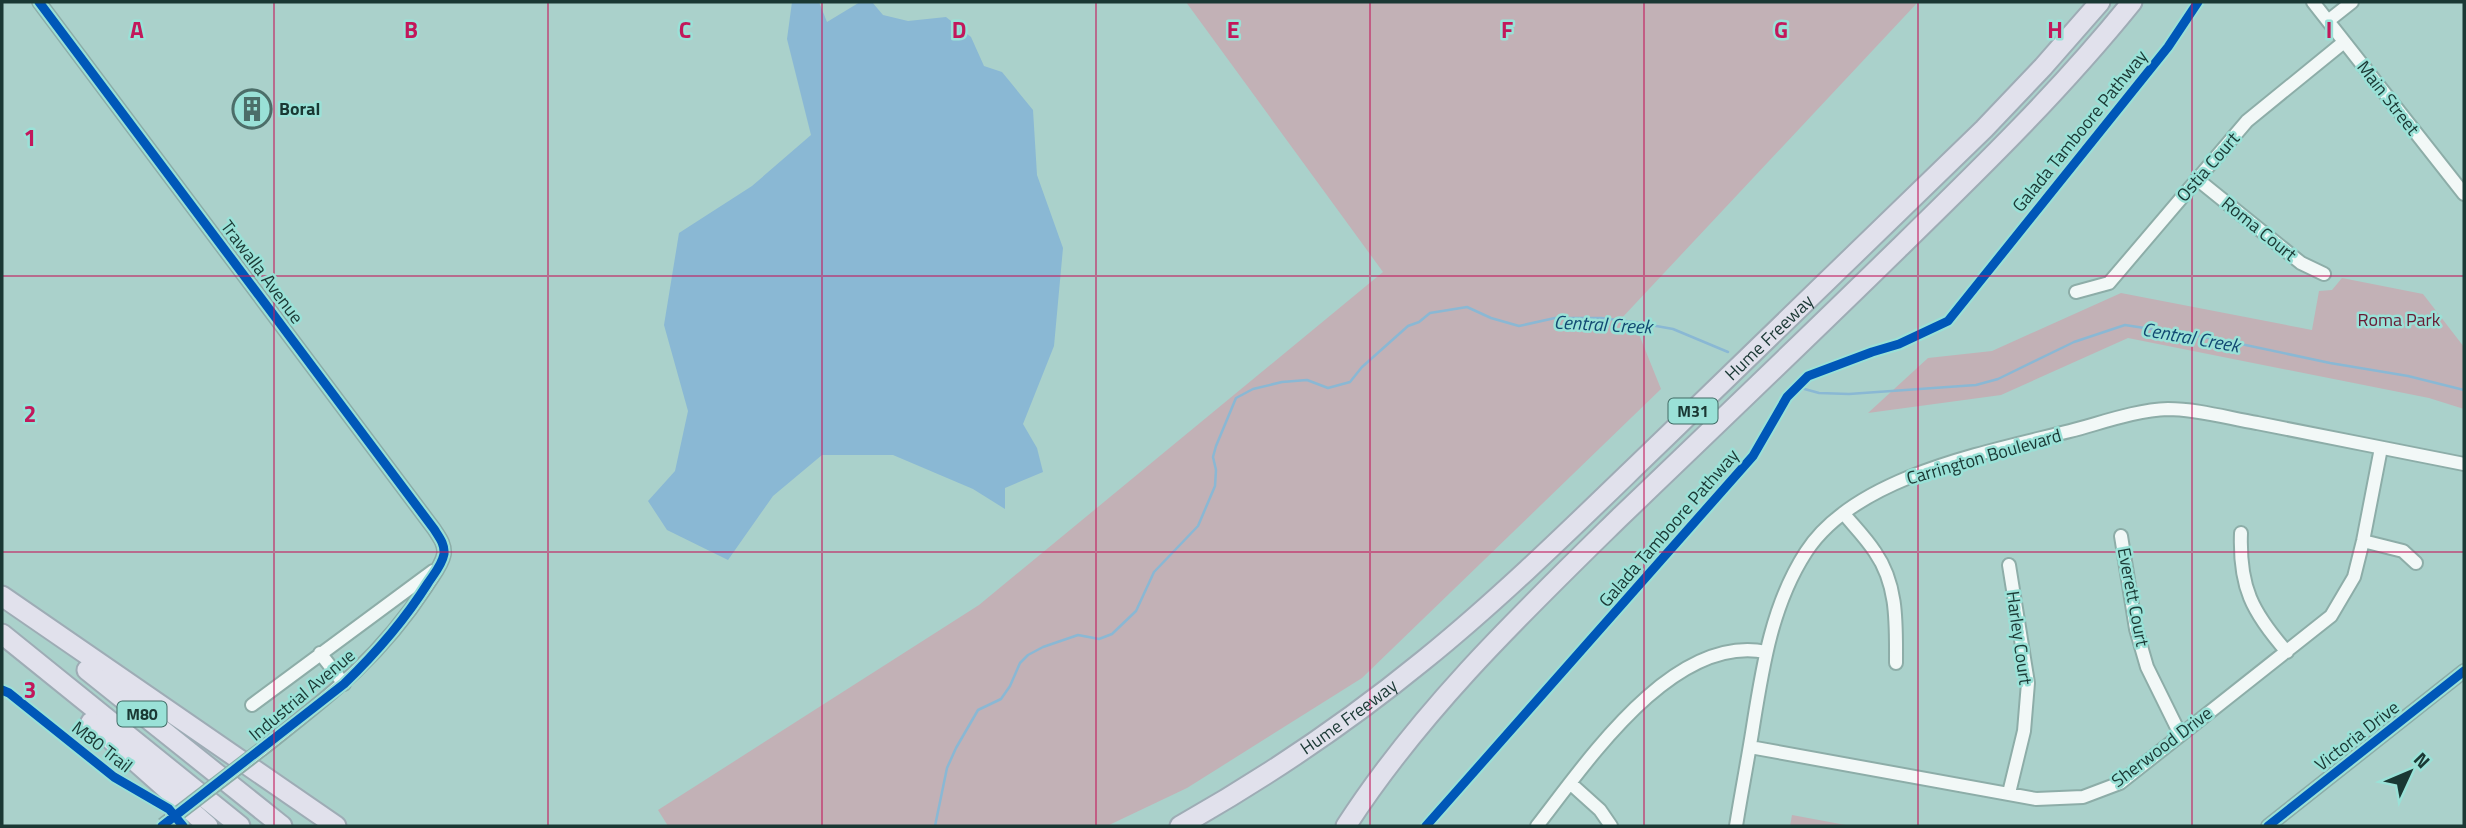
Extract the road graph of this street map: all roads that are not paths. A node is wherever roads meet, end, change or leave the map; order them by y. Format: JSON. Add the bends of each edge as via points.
{"nodes":[{"id":1,"x":39,"y":2,"type":"edge"},
{"id":2,"x":2100,"y":2,"type":"edge"},
{"id":3,"x":2132,"y":2,"type":"edge"},
{"id":4,"x":2313,"y":2,"type":"edge"},
{"id":5,"x":2353,"y":2,"type":"edge"},
{"id":6,"x":2328,"y":21,"type":"junction"},
{"id":7,"x":2344,"y":42,"type":"junction"},
{"id":8,"x":2197,"y":179,"type":"junction"},
{"id":9,"x":2464,"y":193,"type":"edge"},
{"id":10,"x":2324,"y":274,"type":"dead end"},
{"id":11,"x":2077,"y":292,"type":"dead end"},
{"id":12,"x":2381,"y":449,"type":"junction"},
{"id":13,"x":2464,"y":464,"type":"edge"},
{"id":14,"x":1844,"y":514,"type":"junction"},
{"id":15,"x":2241,"y":533,"type":"dead end"},
{"id":16,"x":2121,"y":536,"type":"dead end"},
{"id":17,"x":2364,"y":541,"type":"junction"},
{"id":18,"x":2416,"y":563,"type":"dead end"},
{"id":19,"x":2009,"y":565,"type":"dead end"},
{"id":20,"x":439,"y":566,"type":"junction"},
{"id":21,"x":2,"y":598,"type":"edge"},
{"id":22,"x":2,"y":634,"type":"edge"},
{"id":23,"x":2,"y":642,"type":"edge"},
{"id":24,"x":2287,"y":652,"type":"junction"},
{"id":25,"x":320,"y":653,"type":"junction"},
{"id":26,"x":1765,"y":656,"type":"junction"},
{"id":27,"x":1896,"y":663,"type":"dead end"},
{"id":28,"x":2464,"y":671,"type":"edge"},
{"id":29,"x":344,"y":684,"type":"junction"},
{"id":30,"x":251,"y":705,"type":"dead end"},
{"id":31,"x":2180,"y":734,"type":"junction"},
{"id":32,"x":1750,"y":747,"type":"junction"},
{"id":33,"x":1254,"y":781,"type":"junction"},
{"id":34,"x":1570,"y":783,"type":"junction"},
{"id":35,"x":2008,"y":793,"type":"junction"},
{"id":36,"x":163,"y":826,"type":"edge"},
{"id":37,"x":208,"y":826,"type":"edge"},
{"id":38,"x":240,"y":826,"type":"edge"},
{"id":39,"x":282,"y":826,"type":"edge"},
{"id":40,"x":336,"y":826,"type":"edge"},
{"id":41,"x":1163,"y":826,"type":"edge"},
{"id":42,"x":1180,"y":826,"type":"edge"},
{"id":43,"x":1346,"y":826,"type":"edge"},
{"id":44,"x":1537,"y":826,"type":"edge"},
{"id":45,"x":1611,"y":826,"type":"edge"},
{"id":46,"x":1736,"y":826,"type":"edge"},
{"id":47,"x":2269,"y":826,"type":"edge"}],
"edges":[{"from":1,"to":20,"type":"street","name":"Trawalla Avenue","via":[[434,529],[444,546]]},
{"from":2,"to":33,"type":"highway","name":"Hume Freeway","number":"M31","via":[[1984,129],[1515,580],[1398,681]]},
{"from":3,"to":43,"type":"highway","name":"Hume Freeway","number":"M31","via":[[2001,149],[1490,646],[1412,736]]},
{"from":4,"to":6,"type":"street","name":"Main Street"},
{"from":5,"to":6,"type":"street"},
{"from":6,"to":7,"type":"street","name":"Main Street"},
{"from":7,"to":8,"type":"street","name":"Ostia Court","via":[[2248,121]]},
{"from":7,"to":9,"type":"street","name":"Main Street"},
{"from":8,"to":10,"type":"street","name":"Roma Court","via":[[2301,263]]},
{"from":8,"to":11,"type":"street","name":"Ostia Court","via":[[2109,283]]},
{"from":12,"to":13,"type":"street","name":"Carrington Boulevard"},
{"from":12,"to":14,"type":"street","name":"Carrington Boulevard","via":[[2167,409],[1977,455],[1909,477]]},
{"from":12,"to":17,"type":"street","name":"Sherwood Drive"},
{"from":14,"to":26,"type":"street","name":"Carrington Boulevard","via":[[1811,545],[1791,580],[1777,610]]},
{"from":14,"to":27,"type":"street","via":[[1875,552],[1891,583]]},
{"from":15,"to":24,"type":"street","via":[[2240,562],[2246,590],[2257,614]]},
{"from":16,"to":31,"type":"street","name":"Everett Court","via":[[2143,654]]},
{"from":17,"to":18,"type":"street","via":[[2403,551]]},
{"from":17,"to":24,"type":"street","name":"Sherwood Drive","via":[[2354,577],[2331,616]]},
{"from":19,"to":35,"type":"street","name":"Harley Court","via":[[2028,682],[2024,731]]},
{"from":20,"to":25,"type":"street","name":"Industrial Avenue"},
{"from":20,"to":29,"type":"street","name":"Industrial Avenue","via":[[384,644]]},
{"from":21,"to":39,"type":"highway","number":"M80"},
{"from":21,"to":40,"type":"highway"},
{"from":22,"to":38,"type":"highway","number":"M80"},
{"from":23,"to":37,"type":"highway"},
{"from":24,"to":31,"type":"street","name":"Sherwood Drive"},
{"from":25,"to":29,"type":"street","name":"Industrial Avenue"},
{"from":25,"to":30,"type":"street","name":"Industrial Avenue"},
{"from":26,"to":32,"type":"street","name":"Carrington Boulevard"},
{"from":26,"to":34,"type":"street","via":[[1715,654],[1686,666],[1603,740]]},
{"from":28,"to":47,"type":"street","name":"Victoria Drive"},
{"from":29,"to":36,"type":"street","name":"Industrial Avenue","bridge":true},
{"from":31,"to":35,"type":"street","name":"Sherwood Drive","via":[[2120,783],[2083,797],[2036,799]]},
{"from":32,"to":35,"type":"street","name":"Sherwood Drive"},
{"from":32,"to":46,"type":"street","name":"Carrington Boulevard"},
{"from":33,"to":41,"type":"highway"},
{"from":33,"to":42,"type":"highway"},
{"from":34,"to":44,"type":"street"},
{"from":34,"to":45,"type":"street"}]}
